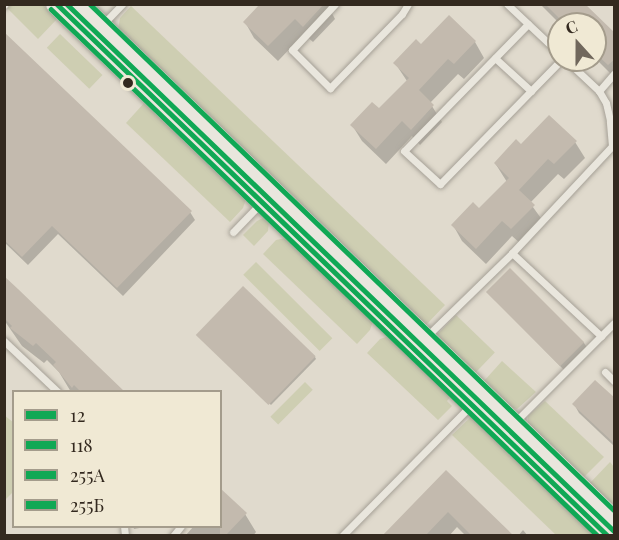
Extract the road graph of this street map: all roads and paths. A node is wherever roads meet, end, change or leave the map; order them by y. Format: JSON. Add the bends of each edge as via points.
{"nodes":[{"id":1,"x":56,"y":4,"type":"edge"},
{"id":2,"x":79,"y":4,"type":"edge"},
{"id":3,"x":122,"y":4,"type":"edge"},
{"id":4,"x":335,"y":4,"type":"edge"},
{"id":5,"x":408,"y":4,"type":"edge"},
{"id":6,"x":507,"y":4,"type":"edge"},
{"id":7,"x":528,"y":24,"type":"junction"},
{"id":8,"x":96,"y":32,"type":"junction"},
{"id":9,"x":547,"y":42,"type":"edge"},
{"id":10,"x":495,"y":58,"type":"junction"},
{"id":11,"x":549,"y":72,"type":"edge"},
{"id":12,"x":579,"y":72,"type":"edge"},
{"id":13,"x":615,"y":74,"type":"edge"},
{"id":14,"x":531,"y":91,"type":"junction"},
{"id":15,"x":599,"y":91,"type":"junction"},
{"id":16,"x":612,"y":120,"type":"edge"},
{"id":17,"x":613,"y":148,"type":"edge"},
{"id":18,"x":262,"y":202,"type":"junction"},
{"id":19,"x":288,"y":217,"type":"junction"},
{"id":20,"x":232,"y":232,"type":"dead end"},
{"id":21,"x":512,"y":253,"type":"junction"},
{"id":22,"x":614,"y":326,"type":"edge"},
{"id":23,"x":601,"y":336,"type":"junction"},
{"id":24,"x":4,"y":341,"type":"edge"},
{"id":25,"x":420,"y":343,"type":"junction"},
{"id":26,"x":605,"y":372,"type":"dead end"},
{"id":27,"x":615,"y":381,"type":"edge"},
{"id":28,"x":56,"y":390,"type":"edge"},
{"id":29,"x":472,"y":404,"type":"junction"},
{"id":30,"x":509,"y":429,"type":"junction"},
{"id":31,"x":615,"y":520,"type":"edge"},
{"id":32,"x":342,"y":536,"type":"edge"},
{"id":33,"x":609,"y":536,"type":"edge"}],
"edges":[{"from":1,"to":8,"type":"street"},
{"from":2,"to":8,"type":"street"},
{"from":3,"to":8,"type":"lane"},
{"from":4,"to":5,"type":"lane","via":[[292,50],[330,88]]},
{"from":6,"to":7,"type":"lane"},
{"from":7,"to":9,"type":"lane"},
{"from":7,"to":10,"type":"lane"},
{"from":8,"to":18,"type":"street"},
{"from":8,"to":19,"type":"street"},
{"from":10,"to":14,"type":"lane"},
{"from":10,"to":14,"type":"lane","via":[[404,151],[440,184]]},
{"from":11,"to":14,"type":"lane"},
{"from":12,"to":15,"type":"lane"},
{"from":13,"to":15,"type":"lane"},
{"from":15,"to":16,"type":"lane"},
{"from":16,"to":17,"type":"lane"},
{"from":17,"to":21,"type":"lane"},
{"from":18,"to":19,"type":"street"},
{"from":18,"to":20,"type":"lane"},
{"from":19,"to":25,"type":"street"},
{"from":21,"to":23,"type":"lane"},
{"from":21,"to":25,"type":"lane"},
{"from":22,"to":23,"type":"lane"},
{"from":23,"to":30,"type":"lane"},
{"from":24,"to":28,"type":"lane"},
{"from":25,"to":29,"type":"street"},
{"from":25,"to":30,"type":"street"},
{"from":26,"to":27,"type":"lane"},
{"from":29,"to":30,"type":"street"},
{"from":29,"to":32,"type":"lane"},
{"from":30,"to":31,"type":"street"},
{"from":30,"to":33,"type":"street"}]}
